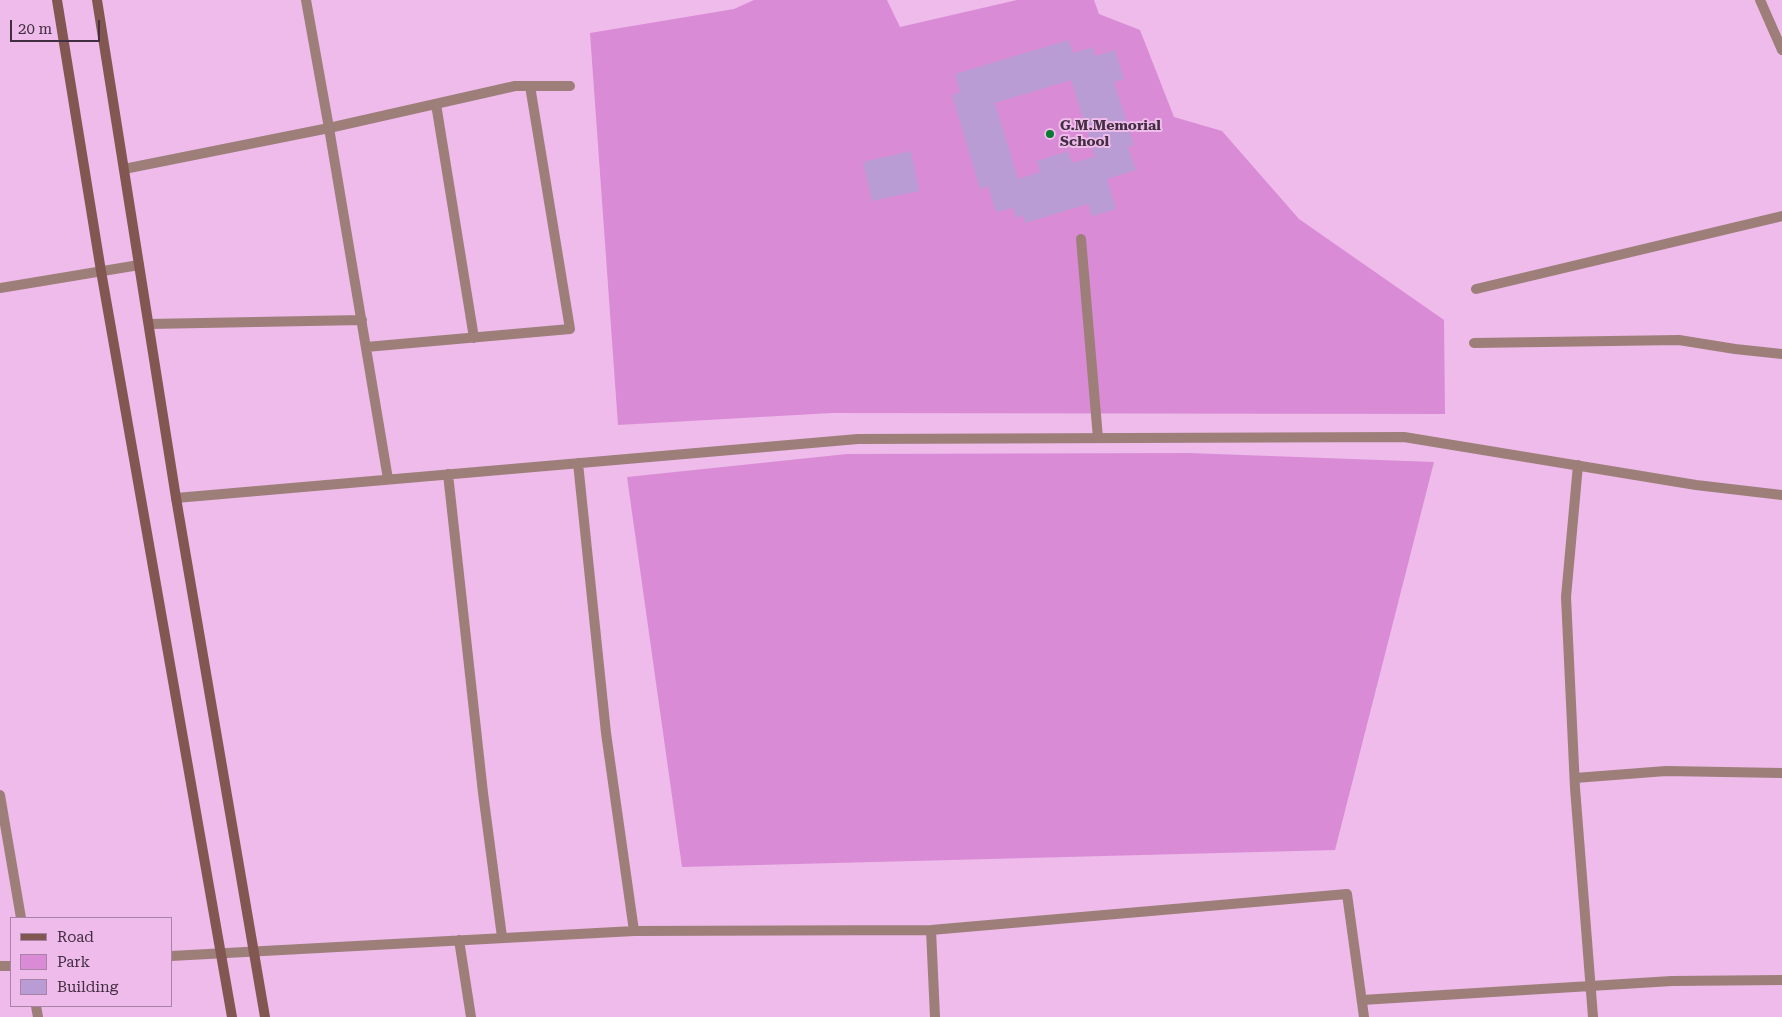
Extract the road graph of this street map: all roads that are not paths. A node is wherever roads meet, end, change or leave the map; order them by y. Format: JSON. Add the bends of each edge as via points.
{"nodes":[{"id":1,"x":57,"y":0,"type":"edge"},
{"id":2,"x":97,"y":0,"type":"edge"},
{"id":3,"x":306,"y":0,"type":"edge"},
{"id":4,"x":1760,"y":0,"type":"edge"},
{"id":5,"x":1782,"y":50,"type":"edge"},
{"id":6,"x":530,"y":86,"type":"junction"},
{"id":7,"x":570,"y":86,"type":"dead end"},
{"id":8,"x":436,"y":104,"type":"junction"},
{"id":9,"x":329,"y":128,"type":"junction"},
{"id":10,"x":124,"y":169,"type":"junction"},
{"id":11,"x":1782,"y":216,"type":"edge"},
{"id":12,"x":1081,"y":239,"type":"dead end"},
{"id":13,"x":139,"y":265,"type":"junction"},
{"id":14,"x":101,"y":271,"type":"junction"},
{"id":15,"x":0,"y":288,"type":"edge"},
{"id":16,"x":1476,"y":289,"type":"dead end"},
{"id":17,"x":362,"y":320,"type":"junction"},
{"id":18,"x":148,"y":324,"type":"junction"},
{"id":19,"x":474,"y":338,"type":"junction"},
{"id":20,"x":1474,"y":343,"type":"dead end"},
{"id":21,"x":366,"y":347,"type":"junction"},
{"id":22,"x":1782,"y":354,"type":"edge"},
{"id":23,"x":1098,"y":438,"type":"junction"},
{"id":24,"x":578,"y":463,"type":"junction"},
{"id":25,"x":1578,"y":465,"type":"junction"},
{"id":26,"x":448,"y":474,"type":"junction"},
{"id":27,"x":388,"y":479,"type":"junction"},
{"id":28,"x":1782,"y":495,"type":"edge"},
{"id":29,"x":176,"y":498,"type":"junction"},
{"id":30,"x":1782,"y":773,"type":"edge"},
{"id":31,"x":1575,"y":778,"type":"junction"},
{"id":32,"x":0,"y":795,"type":"edge"},
{"id":33,"x":1,"y":809,"type":"edge"},
{"id":34,"x":21,"y":917,"type":"edge"},
{"id":35,"x":931,"y":930,"type":"junction"},
{"id":36,"x":634,"y":931,"type":"junction"},
{"id":37,"x":502,"y":937,"type":"junction"},
{"id":38,"x":459,"y":940,"type":"junction"},
{"id":39,"x":252,"y":950,"type":"junction"},
{"id":40,"x":220,"y":952,"type":"junction"},
{"id":41,"x":172,"y":956,"type":"edge"},
{"id":42,"x":1782,"y":980,"type":"edge"},
{"id":43,"x":1591,"y":986,"type":"junction"},
{"id":44,"x":1362,"y":1000,"type":"junction"},
{"id":45,"x":232,"y":1017,"type":"edge"},
{"id":46,"x":265,"y":1017,"type":"edge"},
{"id":47,"x":471,"y":1017,"type":"edge"},
{"id":48,"x":935,"y":1017,"type":"edge"},
{"id":49,"x":1364,"y":1017,"type":"edge"},
{"id":50,"x":1594,"y":1017,"type":"edge"}],
"edges":[{"from":1,"to":14,"type":"main road"},
{"from":2,"to":10,"type":"main road"},
{"from":3,"to":9,"type":"street"},
{"from":4,"to":5,"type":"street"},
{"from":6,"to":7,"type":"street"},
{"from":6,"to":8,"type":"street","via":[[515,86]]},
{"from":6,"to":19,"type":"street","via":[[570,329]]},
{"from":8,"to":9,"type":"street"},
{"from":8,"to":19,"type":"street"},
{"from":9,"to":10,"type":"street"},
{"from":9,"to":17,"type":"street"},
{"from":10,"to":13,"type":"main road"},
{"from":11,"to":16,"type":"street"},
{"from":12,"to":23,"type":"street"},
{"from":13,"to":14,"type":"street"},
{"from":13,"to":18,"type":"main road"},
{"from":14,"to":15,"type":"street"},
{"from":14,"to":40,"type":"main road"},
{"from":17,"to":18,"type":"street"},
{"from":17,"to":21,"type":"street"},
{"from":18,"to":29,"type":"main road"},
{"from":19,"to":21,"type":"street"},
{"from":20,"to":22,"type":"street","via":[[1679,340]]},
{"from":21,"to":27,"type":"street"},
{"from":23,"to":24,"type":"street","via":[[858,439]]},
{"from":23,"to":25,"type":"street","via":[[1404,436]]},
{"from":24,"to":26,"type":"street"},
{"from":24,"to":36,"type":"street","via":[[606,733]]},
{"from":25,"to":28,"type":"street","via":[[1696,485]]},
{"from":25,"to":31,"type":"street","via":[[1566,597]]},
{"from":26,"to":27,"type":"street"},
{"from":26,"to":37,"type":"street"},
{"from":27,"to":29,"type":"street"},
{"from":29,"to":39,"type":"main road"},
{"from":30,"to":31,"type":"street","via":[[1666,771]]},
{"from":31,"to":43,"type":"street"},
{"from":32,"to":33,"type":"street"},
{"from":33,"to":34,"type":"street"},
{"from":35,"to":36,"type":"street"},
{"from":35,"to":44,"type":"street","via":[[1347,894]]},
{"from":35,"to":48,"type":"street"},
{"from":36,"to":37,"type":"street"},
{"from":37,"to":38,"type":"street"},
{"from":38,"to":39,"type":"street"},
{"from":38,"to":47,"type":"street"},
{"from":39,"to":40,"type":"street"},
{"from":39,"to":46,"type":"main road"},
{"from":40,"to":41,"type":"street"},
{"from":40,"to":45,"type":"main road"},
{"from":42,"to":43,"type":"street"},
{"from":43,"to":44,"type":"street"},
{"from":43,"to":50,"type":"street"},
{"from":44,"to":49,"type":"street"}]}
